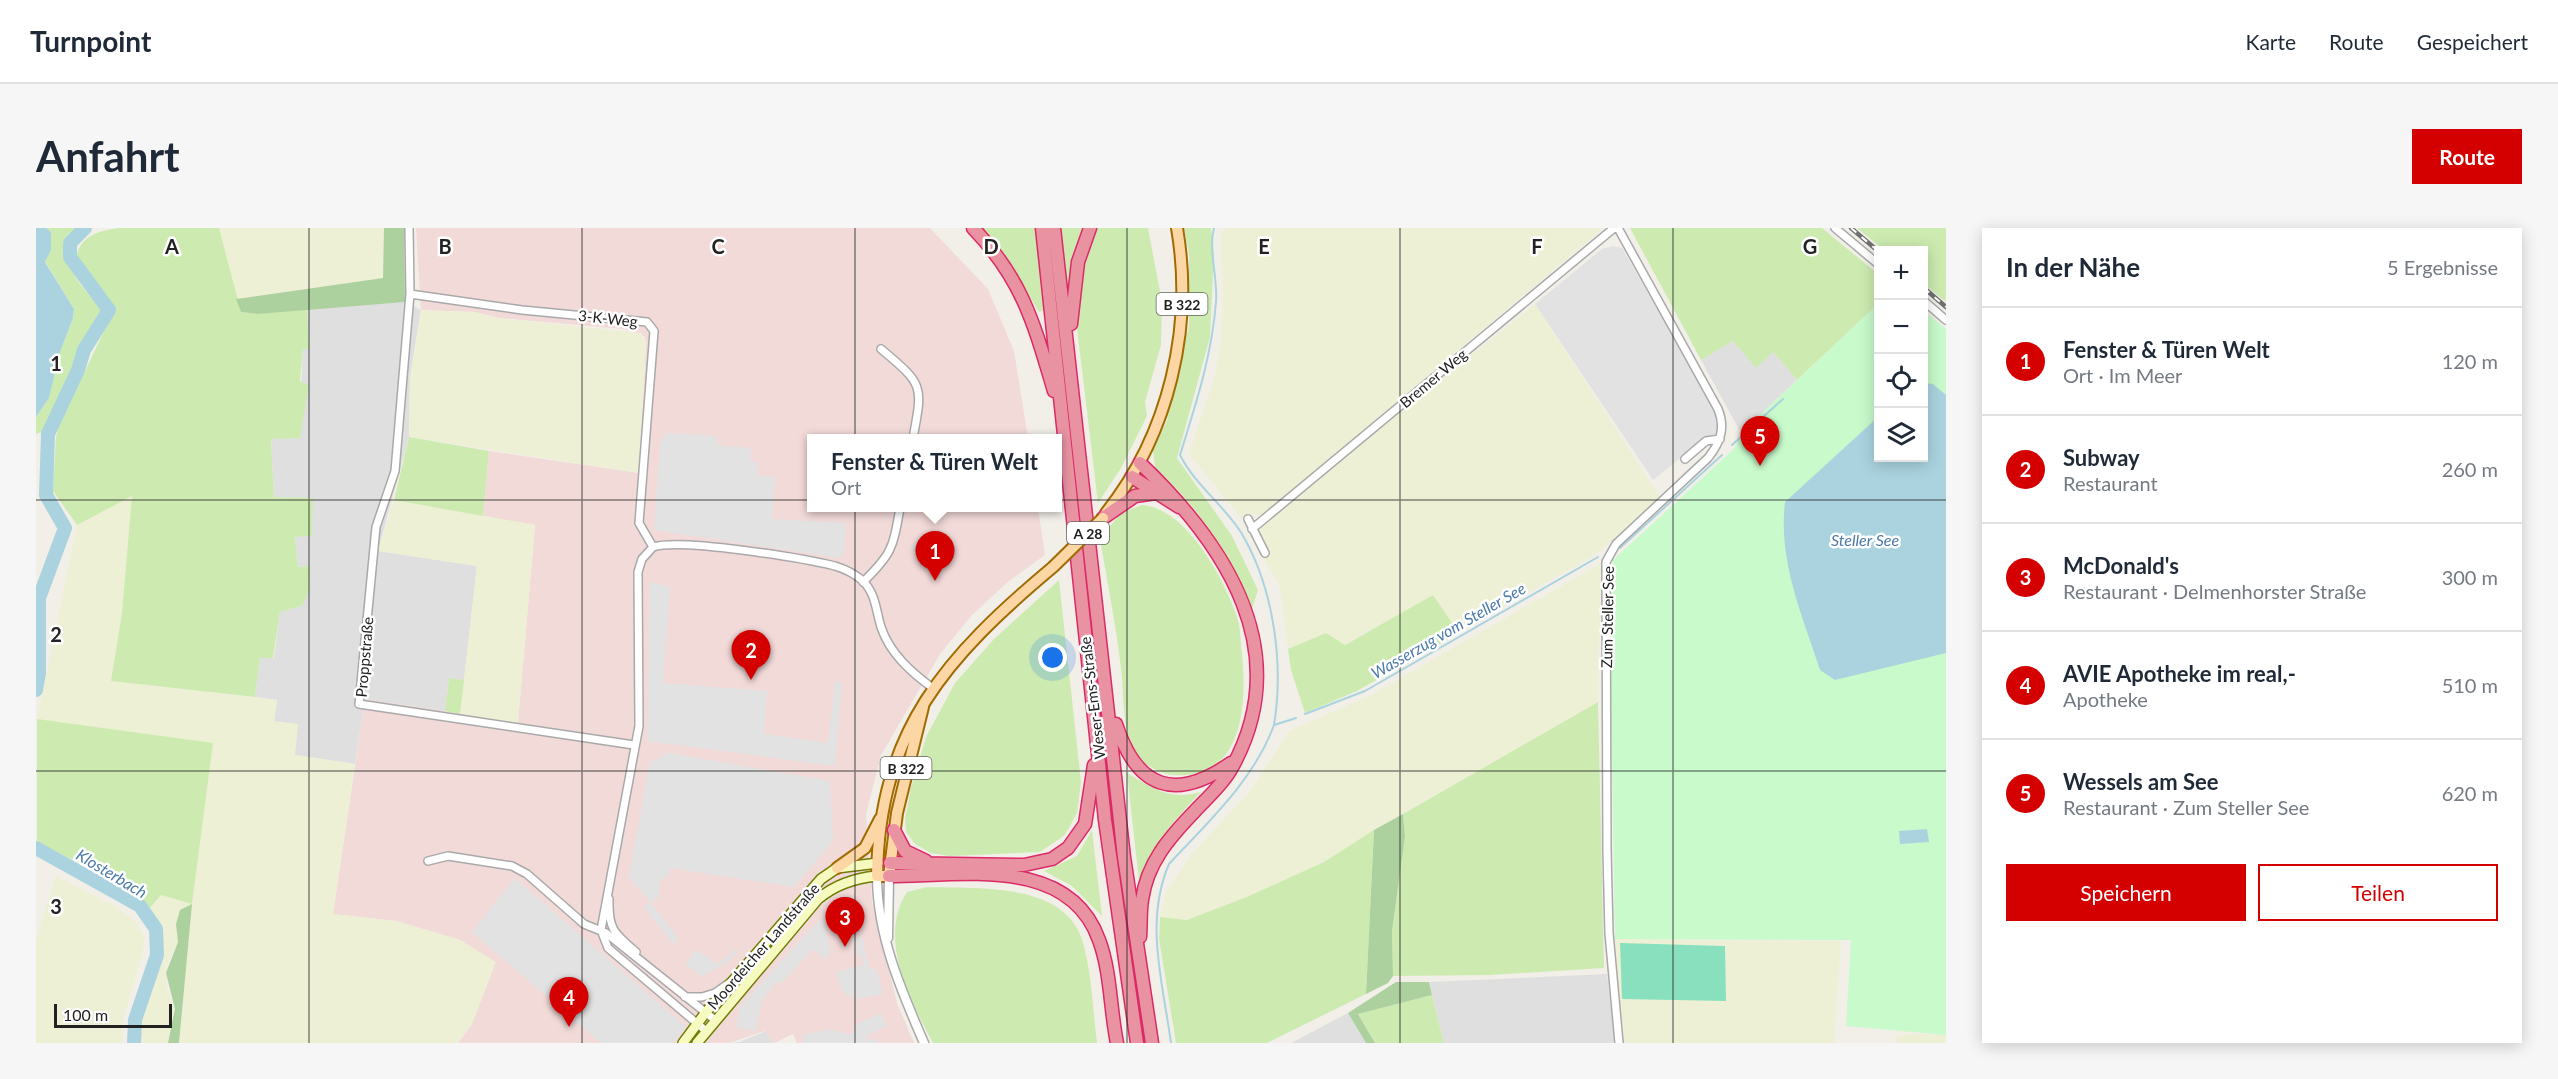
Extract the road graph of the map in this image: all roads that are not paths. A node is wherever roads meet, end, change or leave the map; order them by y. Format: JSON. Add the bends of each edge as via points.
{"nodes":[{"id":1,"x":409,"y":228,"type":"edge"},
{"id":2,"x":973,"y":228,"type":"edge"},
{"id":3,"x":1042,"y":228,"type":"edge"},
{"id":4,"x":1054,"y":228,"type":"edge"},
{"id":5,"x":1090,"y":228,"type":"edge"},
{"id":6,"x":1177,"y":228,"type":"edge"},
{"id":7,"x":1616,"y":228,"type":"edge"},
{"id":8,"x":1835,"y":228,"type":"edge"},
{"id":9,"x":1874,"y":261,"type":"edge"},
{"id":10,"x":410,"y":294,"type":"junction"},
{"id":11,"x":1928,"y":305,"type":"edge"},
{"id":12,"x":1946,"y":320,"type":"edge"},
{"id":13,"x":881,"y":349,"type":"dead end"},
{"id":14,"x":1068,"y":350,"type":"junction"},
{"id":15,"x":1060,"y":412,"type":"junction"},
{"id":16,"x":914,"y":434,"type":"edge"},
{"id":17,"x":1720,"y":439,"type":"junction"},
{"id":18,"x":1685,"y":459,"type":"dead end"},
{"id":19,"x":1140,"y":463,"type":"junction"},
{"id":20,"x":1132,"y":477,"type":"junction"},
{"id":21,"x":1156,"y":493,"type":"junction"},
{"id":22,"x":1185,"y":509,"type":"junction"},
{"id":23,"x":899,"y":512,"type":"edge"},
{"id":24,"x":1103,"y":518,"type":"junction"},
{"id":25,"x":1248,"y":519,"type":"dead end"},
{"id":26,"x":1252,"y":529,"type":"junction"},
{"id":27,"x":653,"y":547,"type":"junction"},
{"id":28,"x":1265,"y":553,"type":"dead end"},
{"id":29,"x":863,"y":582,"type":"junction"},
{"id":30,"x":934,"y":688,"type":"junction"},
{"id":31,"x":1106,"y":693,"type":"junction"},
{"id":32,"x":923,"y":707,"type":"junction"},
{"id":33,"x":1097,"y":743,"type":"junction"},
{"id":34,"x":633,"y":745,"type":"junction"},
{"id":35,"x":1234,"y":761,"type":"junction"},
{"id":36,"x":883,"y":817,"type":"junction"},
{"id":37,"x":894,"y":830,"type":"junction"},
{"id":38,"x":428,"y":861,"type":"dead end"},
{"id":39,"x":930,"y":864,"type":"junction"},
{"id":40,"x":837,"y":868,"type":"junction"},
{"id":41,"x":884,"y":870,"type":"junction"},
{"id":42,"x":609,"y":888,"type":"junction"},
{"id":43,"x":609,"y":925,"type":"junction"},
{"id":44,"x":601,"y":930,"type":"junction"},
{"id":45,"x":1137,"y":953,"type":"junction"},
{"id":46,"x":640,"y":960,"type":"junction"},
{"id":47,"x":731,"y":983,"type":"junction"},
{"id":48,"x":685,"y":997,"type":"junction"},
{"id":49,"x":706,"y":1012,"type":"junction"},
{"id":50,"x":715,"y":1020,"type":"junction"},
{"id":51,"x":699,"y":1022,"type":"junction"},
{"id":52,"x":706,"y":1031,"type":"junction"},
{"id":53,"x":684,"y":1043,"type":"edge"},
{"id":54,"x":696,"y":1043,"type":"edge"},
{"id":55,"x":924,"y":1043,"type":"edge"},
{"id":56,"x":1117,"y":1043,"type":"edge"},
{"id":57,"x":1137,"y":1043,"type":"edge"},
{"id":58,"x":1152,"y":1043,"type":"edge"},
{"id":59,"x":1619,"y":1043,"type":"edge"}],
"edges":[{"from":1,"to":10,"type":"street","name":"Proppstraße"},
{"from":2,"to":15,"type":"highway","via":[[995,252],[1025,301]]},
{"from":3,"to":15,"type":"highway"},
{"from":4,"to":14,"type":"highway"},
{"from":5,"to":14,"type":"highway","via":[[1075,281]]},
{"from":6,"to":19,"type":"main road","number":"B 322","via":[[1183,277],[1179,341],[1158,422]]},
{"from":7,"to":17,"type":"street","via":[[1718,409]]},
{"from":7,"to":26,"type":"street","name":"Bremer Weg"},
{"from":8,"to":9,"type":"street"},
{"from":10,"to":27,"type":"street","name":"3-K-Weg","via":[[647,322],[654,331],[654,339],[639,523]]},
{"from":10,"to":34,"type":"street","name":"Proppstraße","via":[[395,471],[376,527],[359,704]]},
{"from":11,"to":12,"type":"street"},
{"from":13,"to":16,"type":"street","via":[[900,365],[919,390]]},
{"from":14,"to":31,"type":"highway","name":"Weser-Ems-Straße","number":"A 28"},
{"from":15,"to":33,"type":"highway","name":"Weser-Ems-Straße","number":"A 28"},
{"from":17,"to":18,"type":"street","via":[[1706,441]]},
{"from":17,"to":59,"type":"street","name":"Zum Steller See","via":[[1695,471],[1616,544],[1606,562],[1607,875]]},
{"from":19,"to":20,"type":"main road","number":"B 322"},
{"from":19,"to":22,"type":"highway"},
{"from":20,"to":21,"type":"highway"},
{"from":20,"to":24,"type":"main road","number":"B 322"},
{"from":21,"to":22,"type":"highway"},
{"from":21,"to":24,"type":"highway","via":[[1136,496]]},
{"from":22,"to":35,"type":"highway","via":[[1235,581],[1252,632],[1257,682],[1254,714]]},
{"from":23,"to":29,"type":"street","via":[[893,546]]},
{"from":24,"to":30,"type":"main road","number":"B 322","bridge":true,"via":[[988,623]]},
{"from":25,"to":26,"type":"street"},
{"from":26,"to":28,"type":"street"},
{"from":27,"to":29,"type":"street","via":[[680,543],[818,563],[850,572]]},
{"from":27,"to":34,"type":"street","via":[[642,559],[638,572],[639,708],[638,734]]},
{"from":29,"to":30,"type":"street","via":[[872,594],[894,653]]},
{"from":30,"to":32,"type":"main road","number":"B 322"},
{"from":31,"to":35,"type":"highway","via":[[1125,751],[1149,776],[1186,786],[1210,777]]},
{"from":31,"to":45,"type":"highway","name":"Weser-Ems-Straße","number":"A 28"},
{"from":32,"to":36,"type":"main road","number":"B 322","via":[[897,754]]},
{"from":32,"to":37,"type":"main road","number":"B 322"},
{"from":33,"to":39,"type":"highway","via":[[1089,812],[1068,848],[1052,859],[1024,865]]},
{"from":33,"to":57,"type":"highway","name":"Weser-Ems-Straße","number":"A 28"},
{"from":34,"to":42,"type":"street"},
{"from":35,"to":45,"type":"highway","via":[[1223,781],[1167,841],[1154,862],[1141,903]]},
{"from":36,"to":40,"type":"main road","via":[[865,848]]},
{"from":36,"to":41,"type":"main road","number":"B 322"},
{"from":37,"to":39,"type":"highway","via":[[904,851]]},
{"from":37,"to":41,"type":"main road","number":"B 322"},
{"from":38,"to":44,"type":"street","via":[[448,856],[512,866],[527,874],[585,924]]},
{"from":39,"to":41,"type":"highway"},
{"from":40,"to":41,"type":"main road"},
{"from":40,"to":47,"type":"main road","name":"Moordeicher Landstraße","via":[[805,895]]},
{"from":41,"to":50,"type":"main road","name":"Moordeicher Landstraße","via":[[830,889],[818,898]]},
{"from":41,"to":55,"type":"street","via":[[888,944]]},
{"from":41,"to":56,"type":"highway","via":[[1015,876],[1040,881],[1068,896],[1088,917],[1099,939]]},
{"from":42,"to":43,"type":"street"},
{"from":42,"to":44,"type":"street"},
{"from":43,"to":44,"type":"street"},
{"from":43,"to":46,"type":"street","via":[[640,955]]},
{"from":44,"to":46,"type":"street"},
{"from":44,"to":51,"type":"street","via":[[608,948]]},
{"from":45,"to":58,"type":"highway","name":"Weser-Ems-Straße","number":"A 28"},
{"from":46,"to":48,"type":"street"},
{"from":47,"to":48,"type":"street","via":[[702,997]]},
{"from":47,"to":49,"type":"main road","name":"Moordeicher Landstraße"},
{"from":48,"to":49,"type":"street"},
{"from":49,"to":50,"type":"street"},
{"from":49,"to":51,"type":"main road","name":"Moordeicher Landstraße"},
{"from":50,"to":52,"type":"main road","name":"Moordeicher Landstraße"},
{"from":51,"to":52,"type":"street"},
{"from":51,"to":53,"type":"main road","name":"Moordeicher Landstraße"},
{"from":52,"to":54,"type":"main road","name":"Moordeicher Landstraße"}]}
